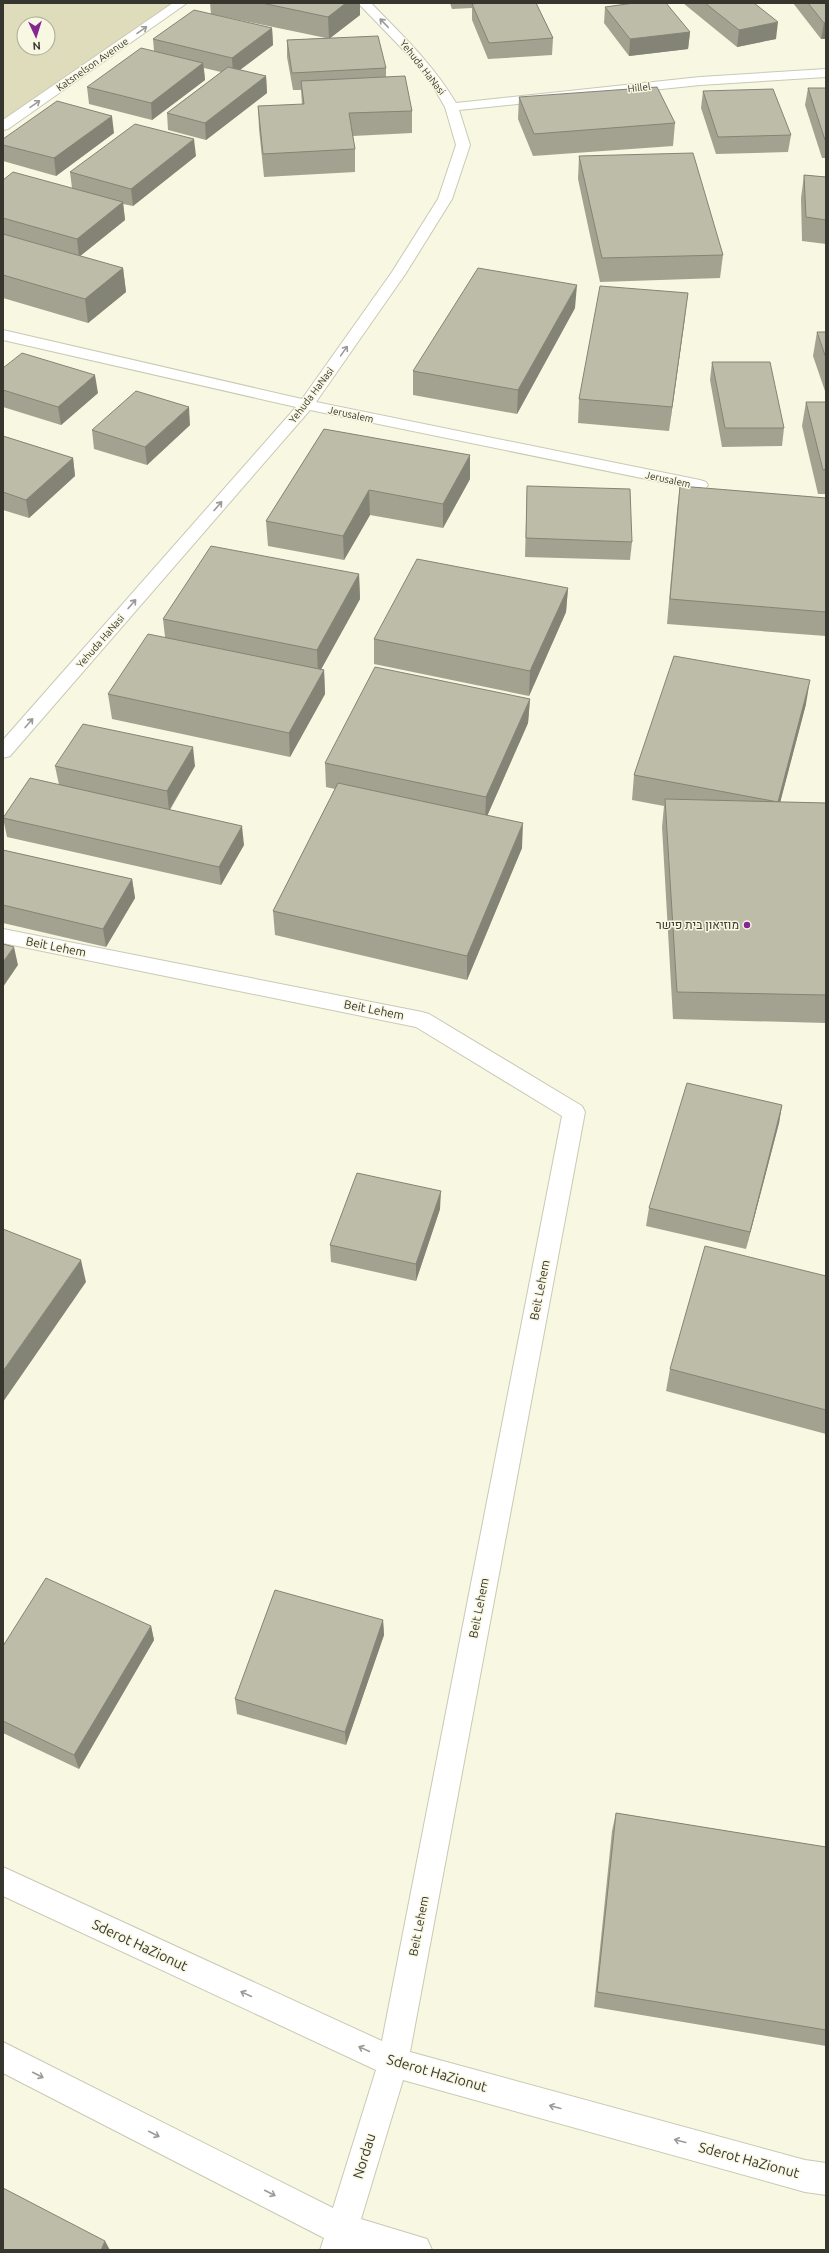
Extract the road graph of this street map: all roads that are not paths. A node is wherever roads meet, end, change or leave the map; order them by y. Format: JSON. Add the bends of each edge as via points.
{"nodes":[{"id":1,"x":181,"y":3,"type":"edge"},
{"id":2,"x":364,"y":3,"type":"edge"},
{"id":3,"x":826,"y":73,"type":"edge"},
{"id":4,"x":452,"y":107,"type":"junction"},
{"id":5,"x":3,"y":126,"type":"edge"},
{"id":6,"x":3,"y":335,"type":"edge"},
{"id":7,"x":306,"y":405,"type":"junction"},
{"id":8,"x":700,"y":486,"type":"edge"},
{"id":9,"x":3,"y":752,"type":"edge"},
{"id":10,"x":3,"y":936,"type":"edge"},
{"id":11,"x":3,"y":1881,"type":"edge"},
{"id":12,"x":3,"y":2057,"type":"edge"},
{"id":13,"x":393,"y":2062,"type":"junction"},
{"id":14,"x":826,"y":2179,"type":"edge"},
{"id":15,"x":339,"y":2240,"type":"edge"},
{"id":16,"x":416,"y":2250,"type":"edge"}],
"edges":[{"from":5,"to":1,"type":"street","name":"Katsnelson Avenue","one_way":true},
{"from":4,"to":2,"type":"street","name":"Yehuda HaNasi","one_way":true,"via":[[418,58]]},
{"from":3,"to":4,"type":"street","name":"Hillel","via":[[692,81]]},
{"from":7,"to":4,"type":"street","name":"Yehuda HaNasi","one_way":true,"via":[[399,273],[445,199],[463,146]]},
{"from":6,"to":7,"type":"street","name":"Jerusalem"},
{"from":7,"to":8,"type":"street","name":"Jerusalem"},
{"from":9,"to":7,"type":"street","name":"Yehuda HaNasi","one_way":true},
{"from":10,"to":13,"type":"street","name":"Beit Lehem","via":[[422,1020],[574,1112]]},
{"from":13,"to":11,"type":"street","name":"Sderot HaZionut","one_way":true},
{"from":12,"to":15,"type":"street","one_way":true},
{"from":14,"to":13,"type":"street","name":"Sderot HaZionut","one_way":true,"via":[[805,2176]]},
{"from":13,"to":15,"type":"street","name":"Nordau"},
{"from":15,"to":16,"type":"street"}]}
